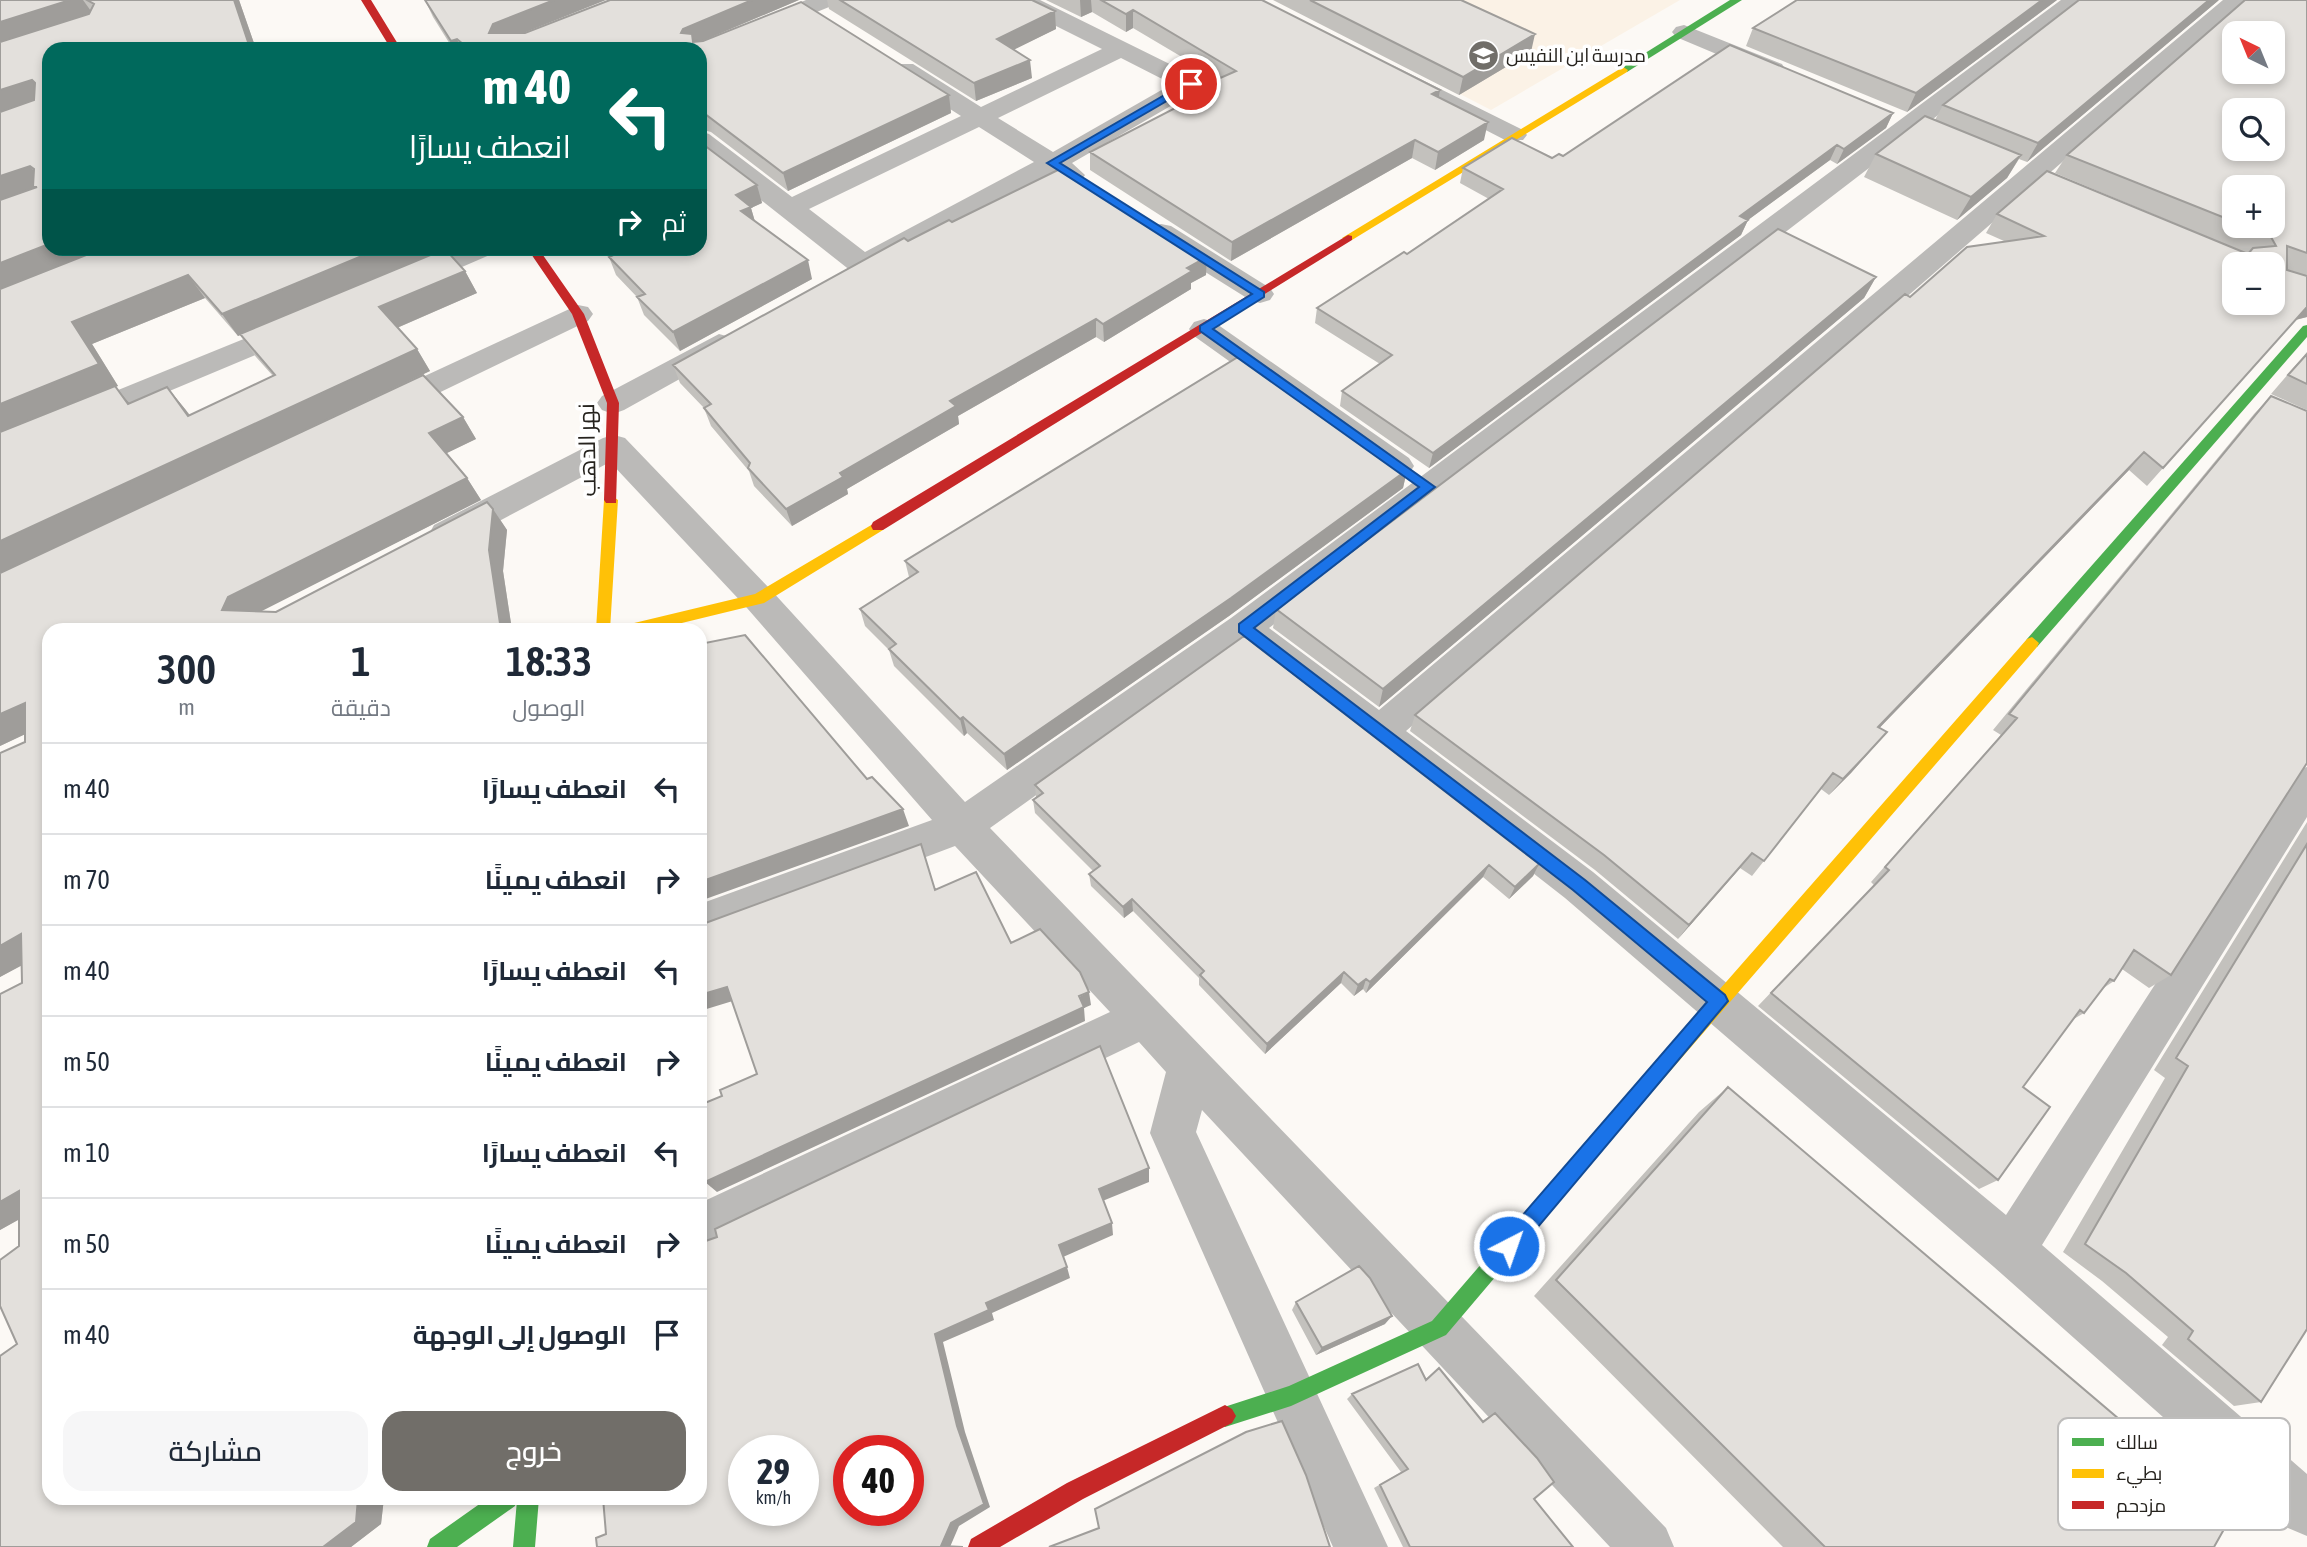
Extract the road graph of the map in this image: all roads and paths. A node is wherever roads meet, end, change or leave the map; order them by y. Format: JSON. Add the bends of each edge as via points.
{"nodes":[{"id":1,"x":366,"y":0,"type":"edge"},
{"id":2,"x":1022,"y":0,"type":"edge"},
{"id":3,"x":1737,"y":0,"type":"edge"},
{"id":4,"x":2076,"y":0,"type":"edge"},
{"id":5,"x":2237,"y":0,"type":"edge"},
{"id":6,"x":821,"y":10,"type":"edge"},
{"id":7,"x":1684,"y":33,"type":"junction"},
{"id":8,"x":392,"y":42,"type":"edge"},
{"id":9,"x":707,"y":49,"type":"edge"},
{"id":10,"x":1121,"y":50,"type":"junction"},
{"id":11,"x":887,"y":58,"type":"edge"},
{"id":12,"x":1370,"y":61,"type":"edge"},
{"id":13,"x":1797,"y":79,"type":"edge"},
{"id":14,"x":979,"y":117,"type":"junction"},
{"id":15,"x":1514,"y":135,"type":"junction"},
{"id":16,"x":707,"y":144,"type":"edge"},
{"id":17,"x":1053,"y":163,"type":"junction"},
{"id":18,"x":1099,"y":192,"type":"edge"},
{"id":19,"x":790,"y":208,"type":"junction"},
{"id":20,"x":1145,"y":221,"type":"edge"},
{"id":21,"x":463,"y":256,"type":"edge"},
{"id":22,"x":538,"y":256,"type":"edge"},
{"id":23,"x":863,"y":264,"type":"junction"},
{"id":24,"x":839,"y":277,"type":"edge"},
{"id":25,"x":380,"y":291,"type":"edge"},
{"id":26,"x":1260,"y":294,"type":"junction"},
{"id":27,"x":330,"y":313,"type":"edge"},
{"id":28,"x":578,"y":314,"type":"junction"},
{"id":29,"x":1204,"y":328,"type":"junction"},
{"id":30,"x":2307,"y":329,"type":"edge"},
{"id":31,"x":744,"y":330,"type":"edge"},
{"id":32,"x":613,"y":403,"type":"junction"},
{"id":33,"x":352,"y":422,"type":"edge"},
{"id":34,"x":614,"y":446,"type":"junction"},
{"id":35,"x":0,"y":452,"type":"edge"},
{"id":36,"x":1429,"y":487,"type":"junction"},
{"id":37,"x":420,"y":548,"type":"edge"},
{"id":38,"x":759,"y":599,"type":"junction"},
{"id":39,"x":603,"y":623,"type":"edge"},
{"id":40,"x":659,"y":623,"type":"edge"},
{"id":41,"x":1244,"y":628,"type":"junction"},
{"id":42,"x":1379,"y":732,"type":"junction"},
{"id":43,"x":2307,"y":783,"type":"edge"},
{"id":44,"x":962,"y":826,"type":"junction"},
{"id":45,"x":707,"y":920,"type":"edge"},
{"id":46,"x":1719,"y":1001,"type":"junction"},
{"id":47,"x":1144,"y":1018,"type":"junction"},
{"id":48,"x":1191,"y":1066,"type":"junction"},
{"id":49,"x":707,"y":1225,"type":"edge"},
{"id":50,"x":2011,"y":1250,"type":"junction"},
{"id":51,"x":1439,"y":1328,"type":"junction"},
{"id":52,"x":1291,"y":1396,"type":"junction"},
{"id":53,"x":2203,"y":1418,"type":"edge"},
{"id":54,"x":2290,"y":1494,"type":"edge"},
{"id":55,"x":497,"y":1505,"type":"edge"},
{"id":56,"x":527,"y":1505,"type":"edge"},
{"id":57,"x":2307,"y":1509,"type":"edge"},
{"id":58,"x":438,"y":1547,"type":"edge"},
{"id":59,"x":524,"y":1547,"type":"edge"},
{"id":60,"x":979,"y":1547,"type":"edge"},
{"id":61,"x":1361,"y":1547,"type":"edge"},
{"id":62,"x":1647,"y":1547,"type":"edge"}],
"edges":[{"from":1,"to":8,"type":"street"},
{"from":2,"to":10,"type":"street"},
{"from":3,"to":7,"type":"street"},
{"from":4,"to":36,"type":"street"},
{"from":5,"to":42,"type":"street"},
{"from":6,"to":9,"type":"street"},
{"from":7,"to":13,"type":"street"},
{"from":7,"to":15,"type":"street"},
{"from":10,"to":14,"type":"street"},
{"from":10,"to":17,"type":"street","via":[[1191,84]]},
{"from":11,"to":14,"type":"street"},
{"from":12,"to":15,"type":"street"},
{"from":14,"to":17,"type":"street"},
{"from":14,"to":19,"type":"street"},
{"from":15,"to":26,"type":"street"},
{"from":16,"to":19,"type":"street"},
{"from":17,"to":18,"type":"street"},
{"from":17,"to":23,"type":"street"},
{"from":19,"to":23,"type":"street"},
{"from":20,"to":26,"type":"street"},
{"from":21,"to":25,"type":"street"},
{"from":22,"to":28,"type":"street","name":"نهر الدهب"},
{"from":23,"to":24,"type":"street"},
{"from":26,"to":29,"type":"street"},
{"from":27,"to":35,"type":"street"},
{"from":28,"to":32,"type":"street","name":"نهر الدهب"},
{"from":28,"to":33,"type":"street"},
{"from":29,"to":36,"type":"street"},
{"from":29,"to":38,"type":"street"},
{"from":30,"to":46,"type":"street","via":[[2260,402]]},
{"from":31,"to":32,"type":"street"},
{"from":32,"to":34,"type":"street","name":"نهر الدهب"},
{"from":34,"to":37,"type":"street"},
{"from":34,"to":38,"type":"street"},
{"from":34,"to":39,"type":"street","name":"نهر الدهب"},
{"from":36,"to":41,"type":"street"},
{"from":38,"to":40,"type":"street"},
{"from":38,"to":44,"type":"street"},
{"from":41,"to":42,"type":"street"},
{"from":41,"to":44,"type":"street"},
{"from":42,"to":46,"type":"street","via":[[1579,885]]},
{"from":43,"to":50,"type":"street"},
{"from":44,"to":45,"type":"street"},
{"from":44,"to":47,"type":"street"},
{"from":46,"to":50,"type":"street"},
{"from":46,"to":51,"type":"street"},
{"from":47,"to":48,"type":"street"},
{"from":47,"to":49,"type":"street"},
{"from":48,"to":51,"type":"street"},
{"from":48,"to":52,"type":"street","via":[[1173,1133]]},
{"from":50,"to":53,"type":"street"},
{"from":51,"to":52,"type":"street"},
{"from":51,"to":62,"type":"street"},
{"from":52,"to":60,"type":"street","via":[[1235,1411],[1075,1491]]},
{"from":52,"to":61,"type":"street"},
{"from":54,"to":57,"type":"street"},
{"from":55,"to":58,"type":"street"},
{"from":56,"to":59,"type":"street"}]}
